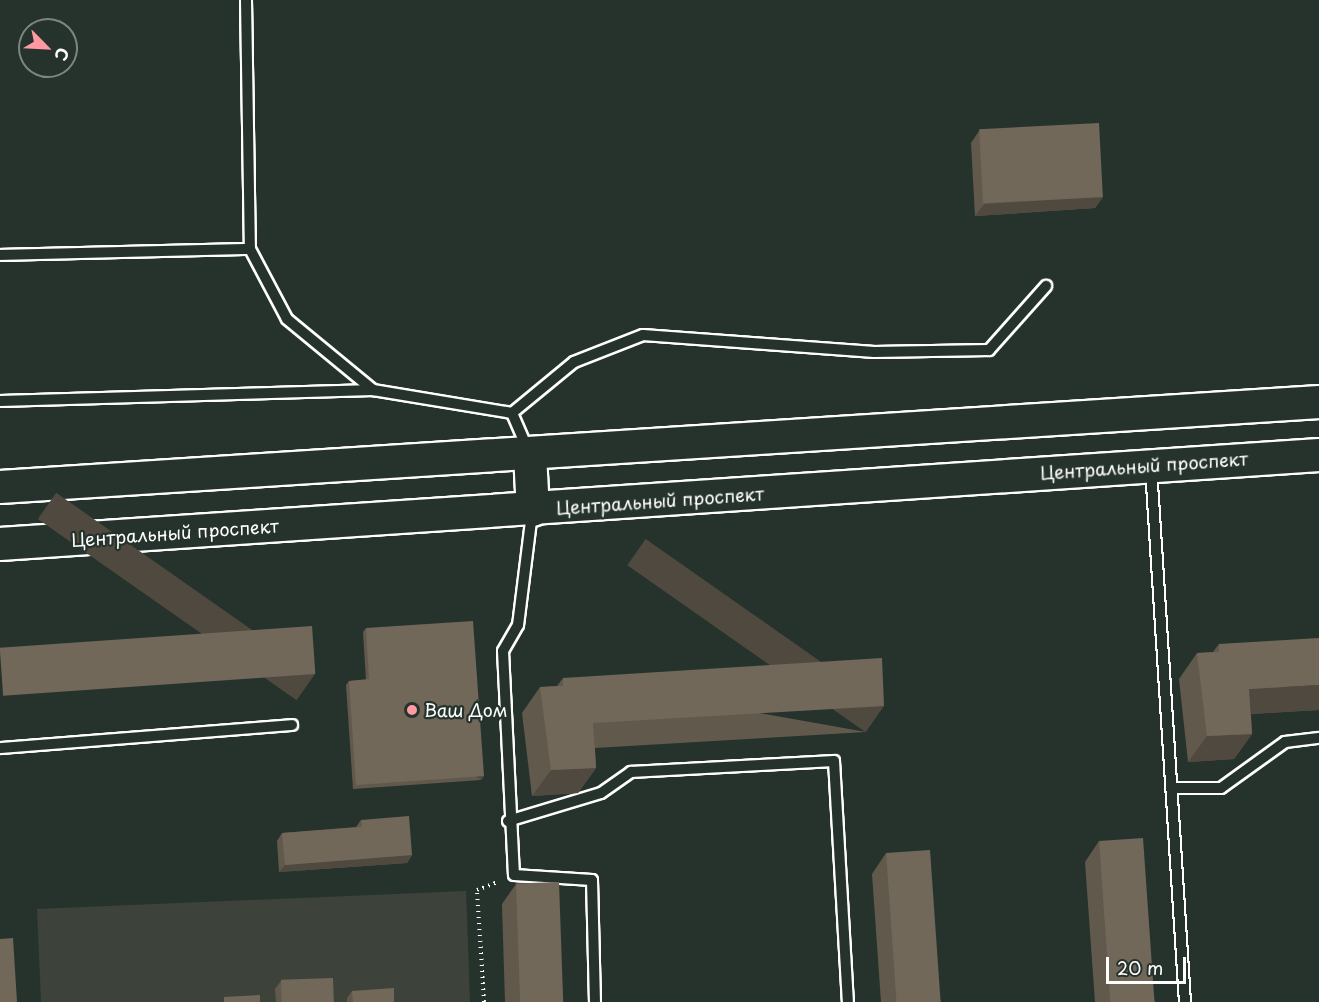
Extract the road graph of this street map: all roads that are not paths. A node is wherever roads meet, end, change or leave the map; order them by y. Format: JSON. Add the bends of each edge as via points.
{"nodes":[{"id":1,"x":246,"y":0,"type":"edge"},
{"id":2,"x":250,"y":249,"type":"junction"},
{"id":3,"x":0,"y":255,"type":"edge"},
{"id":4,"x":1046,"y":286,"type":"dead end"},
{"id":5,"x":373,"y":390,"type":"junction"},
{"id":6,"x":0,"y":401,"type":"edge"},
{"id":7,"x":1319,"y":402,"type":"edge"},
{"id":8,"x":512,"y":412,"type":"junction"},
{"id":9,"x":530,"y":455,"type":"junction"},
{"id":10,"x":1319,"y":455,"type":"edge"},
{"id":11,"x":1151,"y":465,"type":"junction"},
{"id":12,"x":0,"y":487,"type":"edge"},
{"id":13,"x":533,"y":510,"type":"junction"},
{"id":14,"x":0,"y":544,"type":"edge"},
{"id":15,"x":292,"y":725,"type":"dead end"},
{"id":16,"x":1319,"y":738,"type":"edge"},
{"id":17,"x":0,"y":748,"type":"edge"},
{"id":18,"x":1174,"y":788,"type":"junction"},
{"id":19,"x":499,"y":798,"type":"dead end"},
{"id":20,"x":508,"y":820,"type":"junction"},
{"id":21,"x":595,"y":1002,"type":"edge"},
{"id":22,"x":848,"y":1002,"type":"edge"},
{"id":23,"x":1185,"y":1002,"type":"edge"}],
"edges":[{"from":1,"to":2,"type":"lane"},
{"from":2,"to":3,"type":"lane"},
{"from":2,"to":5,"type":"lane","via":[[286,319]]},
{"from":4,"to":8,"type":"lane","via":[[989,350],[874,352],[643,335],[574,362]]},
{"from":5,"to":6,"type":"lane"},
{"from":5,"to":8,"type":"lane"},
{"from":7,"to":9,"type":"main road"},
{"from":8,"to":9,"type":"lane"},
{"from":9,"to":12,"type":"main road"},
{"from":9,"to":13,"type":"main road"},
{"from":10,"to":11,"type":"main road","name":"Центральный проспект"},
{"from":11,"to":13,"type":"main road","name":"Центральный проспект"},
{"from":11,"to":18,"type":"lane"},
{"from":13,"to":14,"type":"main road","name":"Центральный проспект"},
{"from":13,"to":20,"type":"lane","via":[[518,624],[503,651]]},
{"from":15,"to":17,"type":"lane"},
{"from":16,"to":18,"type":"lane","via":[[1285,742],[1221,788]]},
{"from":18,"to":23,"type":"lane"},
{"from":19,"to":20,"type":"lane"},
{"from":20,"to":21,"type":"lane","via":[[514,875],[592,880]]},
{"from":20,"to":22,"type":"lane","via":[[601,793],[631,772],[834,760]]}]}
